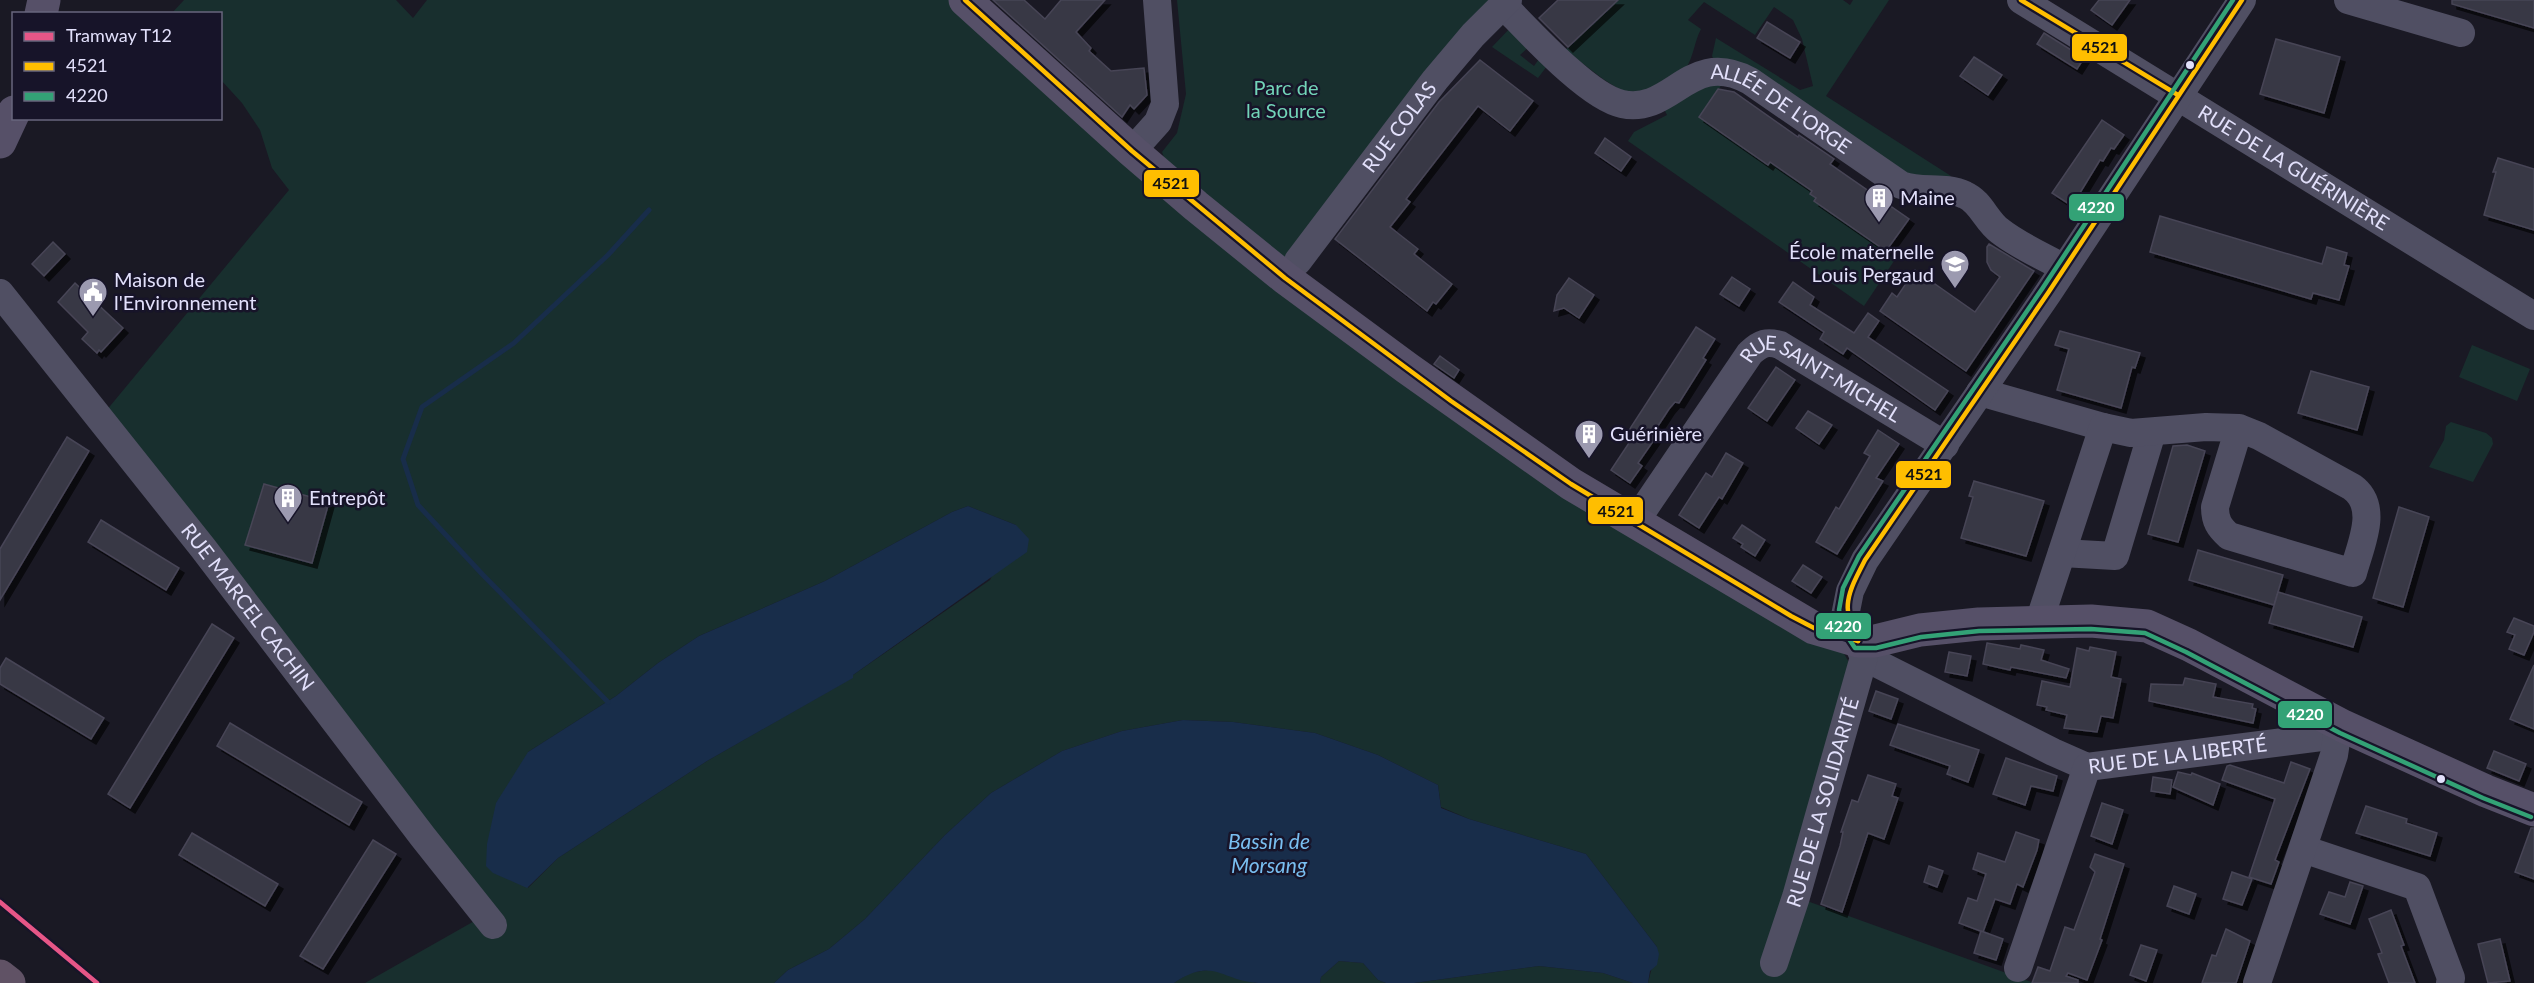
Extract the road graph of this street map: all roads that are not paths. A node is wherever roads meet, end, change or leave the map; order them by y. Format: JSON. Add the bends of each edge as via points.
{"nodes":[{"id":1,"x":965,"y":0,"type":"edge"},
{"id":2,"x":1157,"y":0,"type":"edge"},
{"id":3,"x":2242,"y":0,"type":"edge"},
{"id":4,"x":2348,"y":0,"type":"edge"},
{"id":5,"x":1505,"y":2,"type":"edge"},
{"id":6,"x":2040,"y":5,"type":"edge"},
{"id":7,"x":2461,"y":33,"type":"dead end"},
{"id":8,"x":2178,"y":95,"type":"junction"},
{"id":9,"x":12,"y":116,"type":"edge"},
{"id":10,"x":0,"y":142,"type":"edge"},
{"id":11,"x":1132,"y":151,"type":"junction"},
{"id":12,"x":1298,"y":261,"type":"dead end"},
{"id":13,"x":2064,"y":268,"type":"junction"},
{"id":14,"x":0,"y":293,"type":"edge"},
{"id":15,"x":2534,"y":316,"type":"edge"},
{"id":16,"x":1980,"y":392,"type":"junction"},
{"id":17,"x":2103,"y":427,"type":"junction"},
{"id":18,"x":2239,"y":428,"type":"junction"},
{"id":19,"x":2152,"y":432,"type":"junction"},
{"id":20,"x":1945,"y":445,"type":"junction"},
{"id":21,"x":1635,"y":522,"type":"junction"},
{"id":22,"x":2062,"y":553,"type":"junction"},
{"id":23,"x":2039,"y":622,"type":"junction"},
{"id":24,"x":1861,"y":649,"type":"junction"},
{"id":25,"x":2340,"y":730,"type":"junction"},
{"id":26,"x":2087,"y":767,"type":"junction"},
{"id":27,"x":2534,"y":810,"type":"edge"},
{"id":28,"x":2303,"y":849,"type":"junction"},
{"id":29,"x":493,"y":925,"type":"dead end"},
{"id":30,"x":1774,"y":963,"type":"dead end"},
{"id":31,"x":2019,"y":968,"type":"dead end"},
{"id":32,"x":0,"y":976,"type":"edge"},
{"id":33,"x":9,"y":983,"type":"edge"},
{"id":34,"x":2257,"y":983,"type":"edge"},
{"id":35,"x":2450,"y":983,"type":"edge"}],
"edges":[{"from":1,"to":11,"type":"main road"},
{"from":2,"to":11,"type":"street","via":[[1165,104],[1158,122]]},
{"from":3,"to":8,"type":"street"},
{"from":4,"to":7,"type":"street"},
{"from":5,"to":12,"type":"street","name":"RUE COLAS","via":[[1435,80]]},
{"from":5,"to":13,"type":"street","name":"ALLÉE DE L'ORGE","via":[[1555,57],[1609,99],[1628,104],[1648,102],[1705,72],[1736,74],[1901,185],[1958,192],[1974,201],[1998,230]]},
{"from":6,"to":8,"type":"street","name":"RUE DE LA GUÉRINIÈRE"},
{"from":8,"to":13,"type":"street"},
{"from":8,"to":15,"type":"street","name":"RUE DE LA GUÉRINIÈRE"},
{"from":9,"to":10,"type":"main road"},
{"from":11,"to":21,"type":"main road","via":[[1285,278],[1407,368],[1571,484]]},
{"from":13,"to":16,"type":"street"},
{"from":14,"to":29,"type":"street","name":"RUE MARCEL CACHIN","via":[[203,548]]},
{"from":16,"to":17,"type":"street"},
{"from":16,"to":20,"type":"street"},
{"from":17,"to":19,"type":"street","via":[[2132,433]]},
{"from":17,"to":22,"type":"street"},
{"from":18,"to":18,"type":"street","via":[[2362,494],[2367,517],[2353,573],[2229,536],[2220,528],[2215,507]]},
{"from":18,"to":19,"type":"street"},
{"from":19,"to":22,"type":"street","via":[[2115,556]]},
{"from":20,"to":21,"type":"street","name":"RUE SAINT-MICHEL","via":[[1780,345],[1760,344],[1750,353]]},
{"from":20,"to":24,"type":"street","via":[[1865,560],[1850,591],[1845,616]]},
{"from":21,"to":24,"type":"main road","via":[[1791,616]]},
{"from":22,"to":23,"type":"street"},
{"from":23,"to":24,"type":"main road","via":[[1920,630]]},
{"from":23,"to":25,"type":"main road","via":[[2147,626],[2189,645]]},
{"from":24,"to":26,"type":"street","name":"RUE DE LA LIBERTÉ"},
{"from":24,"to":30,"type":"street","name":"RUE DE LA SOLIDARITÉ","via":[[1796,897]]},
{"from":25,"to":26,"type":"street","name":"RUE DE LA LIBERTÉ"},
{"from":25,"to":27,"type":"main road"},
{"from":25,"to":28,"type":"street"},
{"from":26,"to":31,"type":"street"},
{"from":28,"to":34,"type":"street"},
{"from":28,"to":35,"type":"street","via":[[2417,887]]},
{"from":32,"to":33,"type":"highway"}]}
